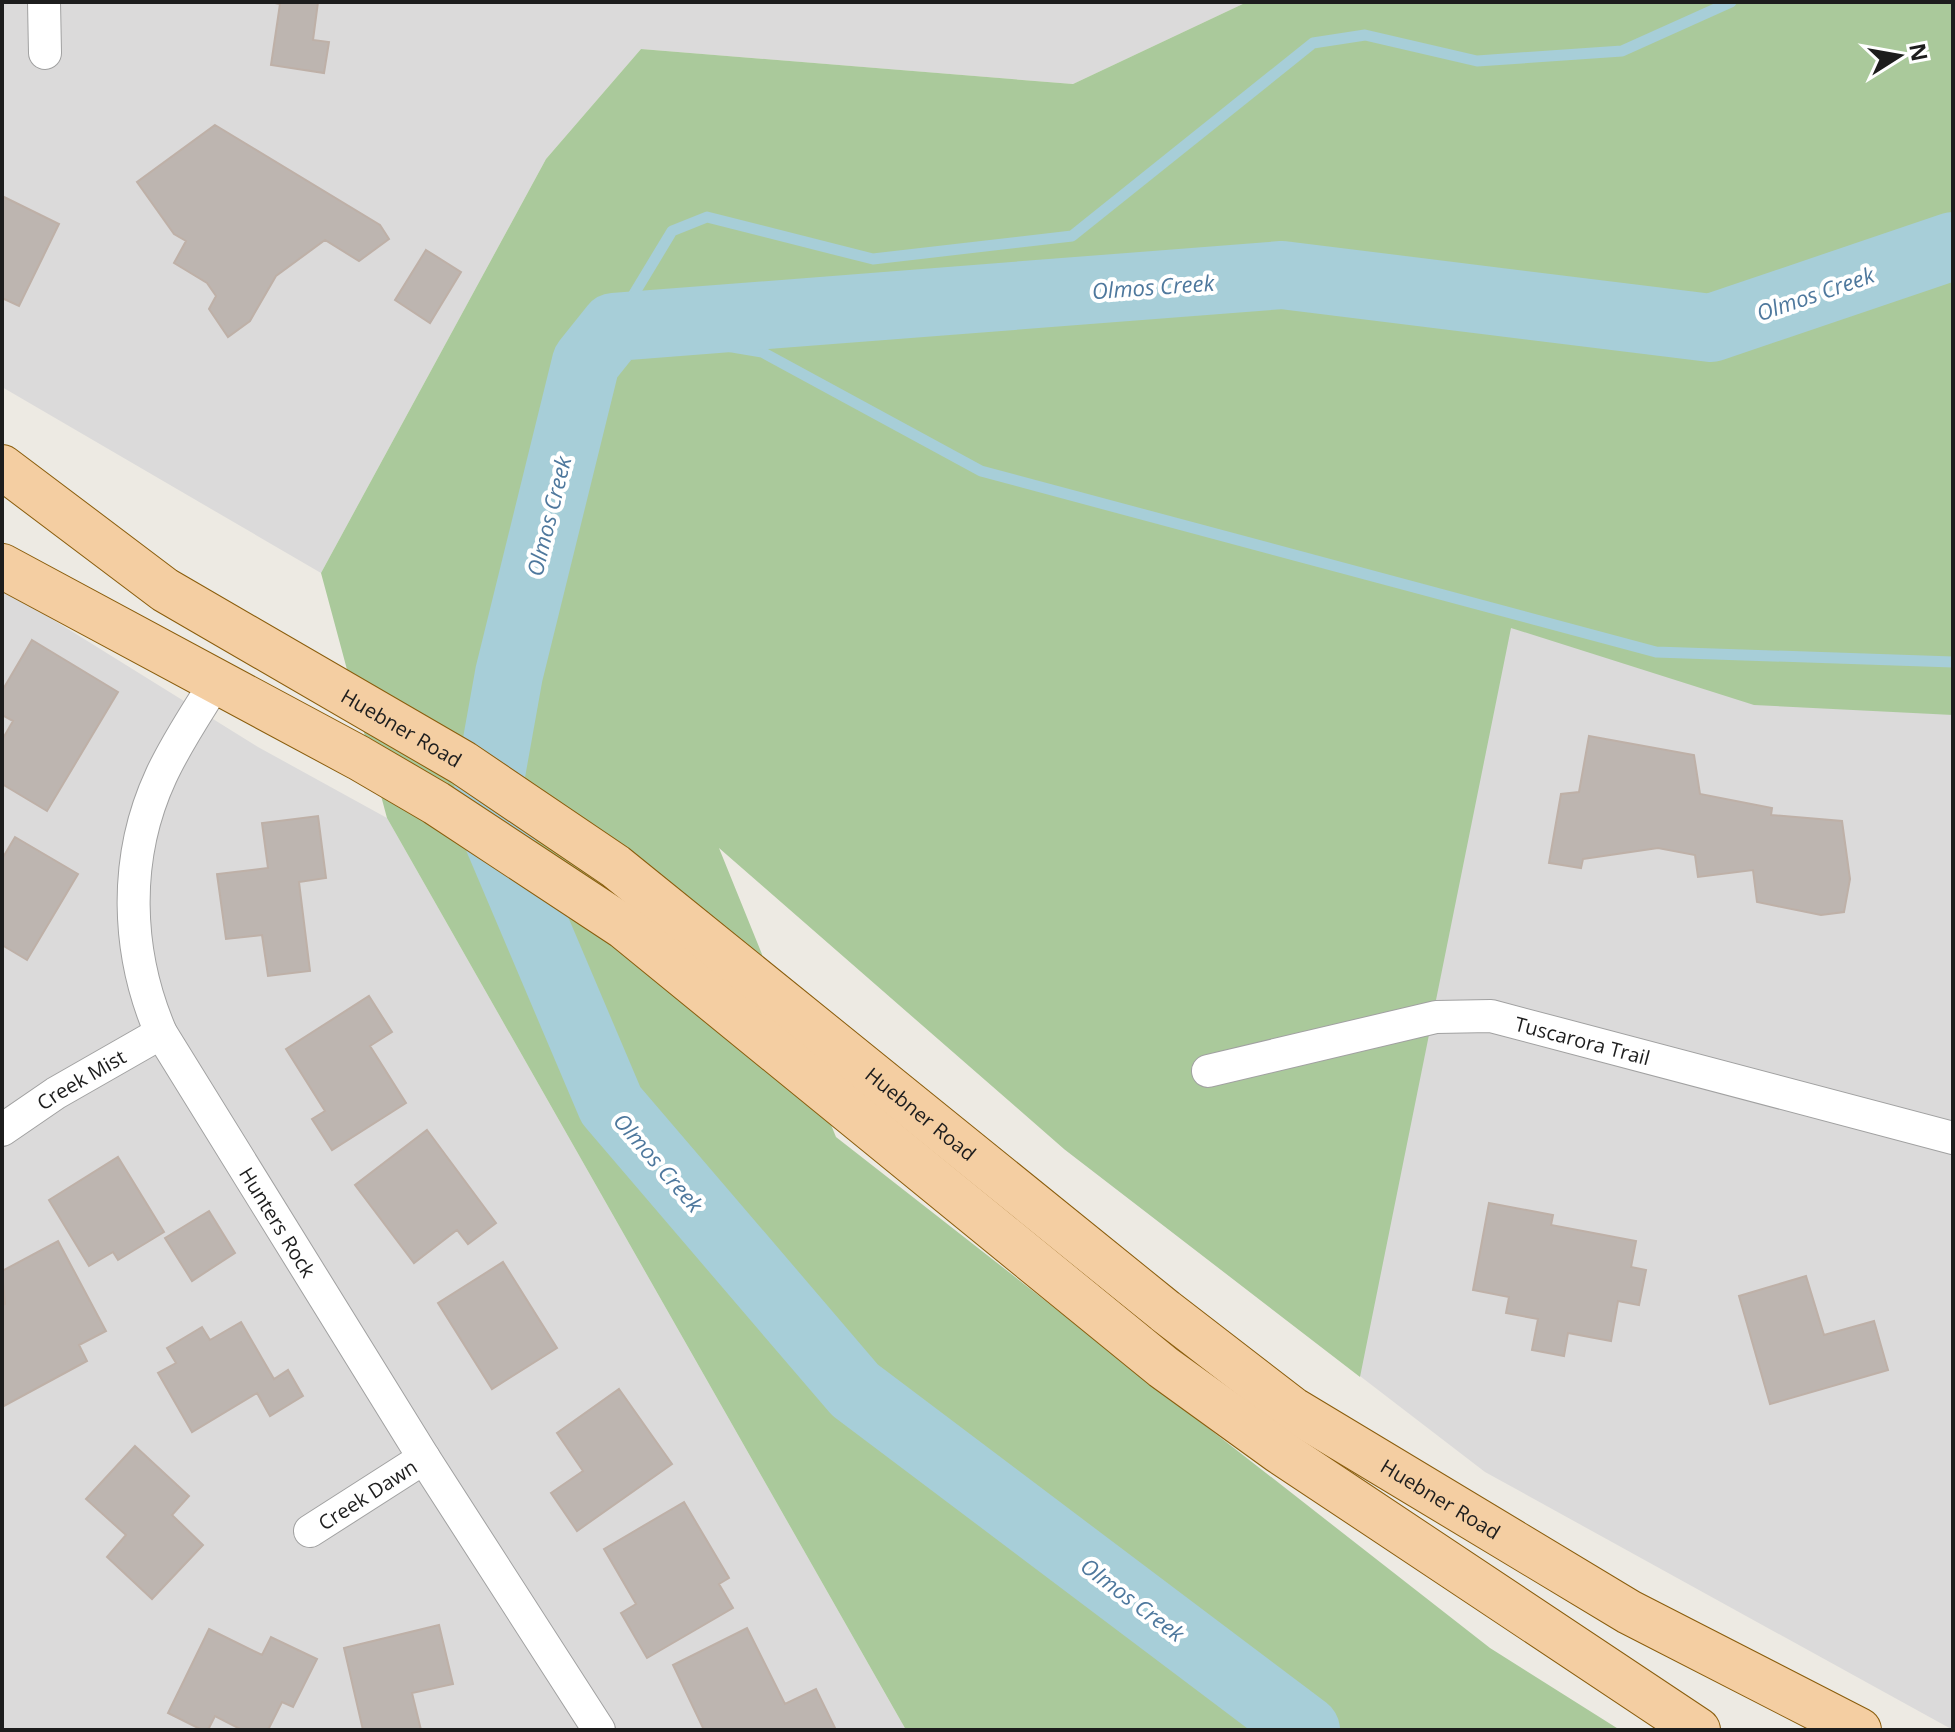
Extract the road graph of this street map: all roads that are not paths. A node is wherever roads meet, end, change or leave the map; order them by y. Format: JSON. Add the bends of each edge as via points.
{"nodes":[{"id":1,"x":44,"y":2,"type":"edge"},
{"id":2,"x":45,"y":53,"type":"dead end"},
{"id":3,"x":2,"y":467,"type":"edge"},
{"id":4,"x":2,"y":566,"type":"edge"},
{"id":5,"x":217,"y":680,"type":"junction"},
{"id":6,"x":161,"y":1033,"type":"junction"},
{"id":7,"x":1208,"y":1071,"type":"dead end"},
{"id":8,"x":2,"y":1130,"type":"edge"},
{"id":9,"x":1953,"y":1138,"type":"edge"},
{"id":10,"x":424,"y":1458,"type":"junction"},
{"id":11,"x":310,"y":1531,"type":"dead end"},
{"id":12,"x":599,"y":1730,"type":"edge"},
{"id":13,"x":1698,"y":1730,"type":"edge"},
{"id":14,"x":1859,"y":1730,"type":"edge"}],
"edges":[{"from":1,"to":2,"type":"street"},
{"from":3,"to":14,"type":"main road","name":"Huebner Road","via":[[165,590],[463,763],[604,858],[1292,1409],[1629,1612]]},
{"from":4,"to":5,"type":"main road"},
{"from":5,"to":6,"type":"street","name":"Hunters Rock","via":[[160,777],[139,839],[134,938],[144,994]]},
{"from":5,"to":13,"type":"main road","via":[[449,811],[624,927],[1163,1367],[1279,1451]]},
{"from":6,"to":8,"type":"street","name":"Creek Mist"},
{"from":6,"to":10,"type":"street","name":"Hunters Rock"},
{"from":7,"to":9,"type":"street","name":"Tuscarora Trail","via":[[1436,1017],[1491,1016]]},
{"from":10,"to":11,"type":"street","name":"Creek Dawn"},
{"from":10,"to":12,"type":"street","name":"Hunters Rock"}]}
